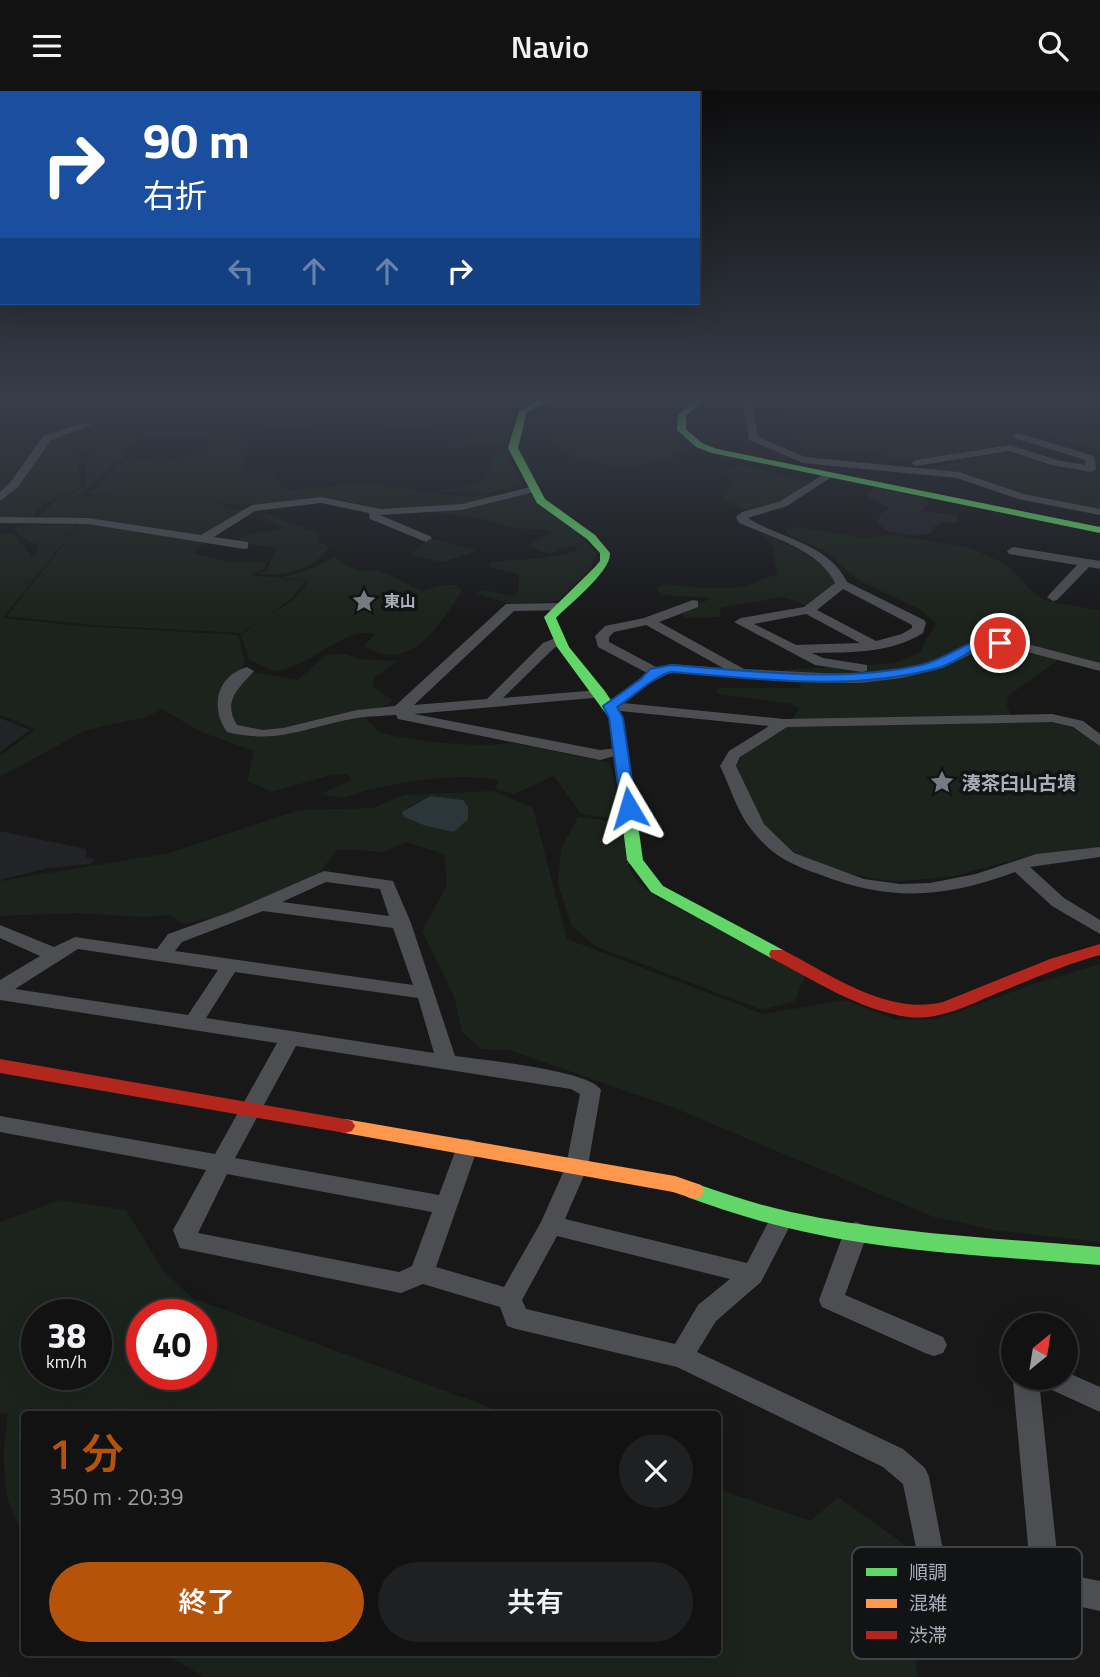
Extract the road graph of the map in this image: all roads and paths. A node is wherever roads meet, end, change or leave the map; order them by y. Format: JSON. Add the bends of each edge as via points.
{"nodes":[{"id":1,"x":22,"y":473,"type":"edge"},
{"id":2,"x":526,"y":473,"type":"edge"},
{"id":3,"x":813,"y":473,"type":"edge"},
{"id":4,"x":936,"y":473,"type":"edge"},
{"id":5,"x":828,"y":476,"type":"junction"},
{"id":6,"x":534,"y":489,"type":"junction"},
{"id":7,"x":0,"y":498,"type":"edge"},
{"id":8,"x":375,"y":511,"type":"junction"},
{"id":9,"x":1100,"y":512,"type":"edge"},
{"id":10,"x":0,"y":520,"type":"edge"},
{"id":11,"x":1100,"y":530,"type":"edge"},
{"id":12,"x":204,"y":538,"type":"junction"},
{"id":13,"x":426,"y":538,"type":"dead end"},
{"id":14,"x":244,"y":545,"type":"dead end"},
{"id":15,"x":1013,"y":551,"type":"dead end"},
{"id":16,"x":1094,"y":564,"type":"edge"},
{"id":17,"x":842,"y":584,"type":"junction"},
{"id":18,"x":1053,"y":597,"type":"dead end"},
{"id":19,"x":693,"y":604,"type":"dead end"},
{"id":20,"x":559,"y":607,"type":"junction"},
{"id":21,"x":808,"y":610,"type":"junction"},
{"id":22,"x":648,"y":621,"type":"junction"},
{"id":23,"x":558,"y":641,"type":"junction"},
{"id":24,"x":874,"y":645,"type":"junction"},
{"id":25,"x":792,"y":649,"type":"junction"},
{"id":26,"x":1100,"y":667,"type":"edge"},
{"id":27,"x":247,"y":671,"type":"dead end"},
{"id":28,"x":655,"y":672,"type":"junction"},
{"id":29,"x":743,"y":673,"type":"junction"},
{"id":30,"x":902,"y":674,"type":"junction"},
{"id":31,"x":605,"y":700,"type":"junction"},
{"id":32,"x":492,"y":703,"type":"junction"},
{"id":33,"x":399,"y":711,"type":"junction"},
{"id":34,"x":784,"y":723,"type":"junction"},
{"id":35,"x":1100,"y":741,"type":"edge"},
{"id":36,"x":621,"y":750,"type":"junction"},
{"id":37,"x":1100,"y":852,"type":"edge"},
{"id":38,"x":1018,"y":866,"type":"junction"},
{"id":39,"x":258,"y":904,"type":"junction"},
{"id":40,"x":401,"y":923,"type":"junction"},
{"id":41,"x":1100,"y":927,"type":"edge"},
{"id":42,"x":0,"y":931,"type":"edge"},
{"id":43,"x":1100,"y":949,"type":"edge"},
{"id":44,"x":55,"y":955,"type":"junction"},
{"id":45,"x":162,"y":955,"type":"junction"},
{"id":46,"x":230,"y":965,"type":"junction"},
{"id":47,"x":0,"y":991,"type":"edge"},
{"id":48,"x":426,"y":993,"type":"junction"},
{"id":49,"x":193,"y":1023,"type":"junction"},
{"id":50,"x":290,"y":1038,"type":"junction"},
{"id":51,"x":447,"y":1062,"type":"junction"},
{"id":52,"x":0,"y":1066,"type":"edge"},
{"id":53,"x":252,"y":1109,"type":"junction"},
{"id":54,"x":0,"y":1124,"type":"edge"},
{"id":55,"x":467,"y":1147,"type":"junction"},
{"id":56,"x":220,"y":1164,"type":"junction"},
{"id":57,"x":577,"y":1165,"type":"junction"},
{"id":58,"x":446,"y":1205,"type":"junction"},
{"id":59,"x":781,"y":1220,"type":"junction"},
{"id":60,"x":551,"y":1225,"type":"junction"},
{"id":61,"x":856,"y":1232,"type":"junction"},
{"id":62,"x":1100,"y":1256,"type":"edge"},
{"id":63,"x":422,"y":1273,"type":"junction"},
{"id":64,"x":753,"y":1275,"type":"junction"},
{"id":65,"x":510,"y":1299,"type":"junction"},
{"id":66,"x":934,"y":1345,"type":"dead end"},
{"id":67,"x":681,"y":1357,"type":"junction"},
{"id":68,"x":1027,"y":1390,"type":"edge"},
{"id":69,"x":1078,"y":1390,"type":"edge"},
{"id":70,"x":1100,"y":1400,"type":"edge"},
{"id":71,"x":928,"y":1547,"type":"edge"},
{"id":72,"x":1042,"y":1547,"type":"edge"},
{"id":73,"x":1082,"y":1592,"type":"edge"},
{"id":74,"x":1100,"y":1596,"type":"edge"}],
"edges":[{"from":1,"to":7,"type":"street"},
{"from":2,"to":6,"type":"street"},
{"from":3,"to":5,"type":"street"},
{"from":4,"to":9,"type":"street"},
{"from":5,"to":11,"type":"street"},
{"from":5,"to":17,"type":"street","via":[[783,504],[742,517],[808,551],[840,575]]},
{"from":6,"to":8,"type":"street","via":[[462,507]]},
{"from":6,"to":20,"type":"street","via":[[541,501],[591,537],[605,554],[599,569]]},
{"from":8,"to":12,"type":"street","via":[[332,501],[252,508]]},
{"from":8,"to":13,"type":"street","via":[[374,517]]},
{"from":10,"to":12,"type":"street","via":[[88,521]]},
{"from":12,"to":14,"type":"street"},
{"from":15,"to":16,"type":"street"},
{"from":16,"to":18,"type":"street"},
{"from":17,"to":21,"type":"street"},
{"from":17,"to":24,"type":"street","via":[[919,623],[908,639]]},
{"from":19,"to":22,"type":"street"},
{"from":20,"to":23,"type":"street","via":[[550,617]]},
{"from":20,"to":33,"type":"street","via":[[511,607]]},
{"from":21,"to":24,"type":"street"},
{"from":21,"to":25,"type":"street","via":[[741,622]]},
{"from":22,"to":28,"type":"street","via":[[610,629],[602,636],[603,644]]},
{"from":22,"to":29,"type":"street"},
{"from":23,"to":31,"type":"street"},
{"from":23,"to":32,"type":"street"},
{"from":24,"to":25,"type":"street"},
{"from":25,"to":30,"type":"street","via":[[833,666]]},
{"from":26,"to":30,"type":"street","via":[[1016,645],[985,642],[938,664]]},
{"from":27,"to":33,"type":"street","via":[[226,689],[223,712],[239,731],[283,732],[357,714]]},
{"from":28,"to":29,"type":"street","via":[[671,668]]},
{"from":28,"to":31,"type":"street","via":[[646,682]]},
{"from":29,"to":30,"type":"street","via":[[860,679]]},
{"from":31,"to":32,"type":"street"},
{"from":31,"to":34,"type":"street"},
{"from":31,"to":36,"type":"street","via":[[616,718]]},
{"from":32,"to":33,"type":"street"},
{"from":33,"to":36,"type":"street","via":[[404,717],[600,755]]},
{"from":34,"to":35,"type":"street","via":[[1052,718],[1078,724]]},
{"from":34,"to":38,"type":"street","via":[[734,754],[728,766],[757,826],[788,857],[862,884],[900,889],[980,879]]},
{"from":36,"to":43,"type":"street","via":[[635,860],[648,879],[681,904],[858,995],[904,1009],[938,1008]]},
{"from":37,"to":38,"type":"street","via":[[1037,859]]},
{"from":38,"to":41,"type":"street","via":[[1058,902]]},
{"from":39,"to":40,"type":"street"},
{"from":39,"to":40,"type":"street","via":[[324,876],[387,885]]},
{"from":39,"to":45,"type":"street","via":[[175,938]]},
{"from":40,"to":48,"type":"street"},
{"from":42,"to":44,"type":"street"},
{"from":44,"to":45,"type":"street","via":[[75,943]]},
{"from":44,"to":47,"type":"street"},
{"from":45,"to":46,"type":"street"},
{"from":46,"to":48,"type":"street"},
{"from":46,"to":49,"type":"street"},
{"from":47,"to":49,"type":"street"},
{"from":48,"to":51,"type":"street"},
{"from":49,"to":50,"type":"street"},
{"from":50,"to":51,"type":"street"},
{"from":50,"to":53,"type":"street"},
{"from":51,"to":57,"type":"street","via":[[575,1081],[591,1090]]},
{"from":52,"to":53,"type":"street"},
{"from":53,"to":55,"type":"street"},
{"from":53,"to":56,"type":"street"},
{"from":54,"to":56,"type":"street"},
{"from":55,"to":57,"type":"street"},
{"from":55,"to":58,"type":"street"},
{"from":56,"to":58,"type":"street"},
{"from":56,"to":63,"type":"street","via":[[185,1230],[188,1241],[401,1283]]},
{"from":57,"to":59,"type":"street","via":[[675,1184]]},
{"from":57,"to":60,"type":"street"},
{"from":58,"to":63,"type":"street"},
{"from":59,"to":61,"type":"street"},
{"from":59,"to":64,"type":"street"},
{"from":60,"to":64,"type":"street"},
{"from":60,"to":65,"type":"street"},
{"from":61,"to":62,"type":"street"},
{"from":61,"to":66,"type":"street","via":[[831,1300]]},
{"from":63,"to":65,"type":"street"},
{"from":64,"to":67,"type":"street","via":[[707,1313]]},
{"from":65,"to":67,"type":"street","via":[[516,1318]]},
{"from":67,"to":71,"type":"street","via":[[893,1458],[915,1477]]},
{"from":68,"to":72,"type":"street"},
{"from":69,"to":70,"type":"street"},
{"from":73,"to":74,"type":"street"}]}
